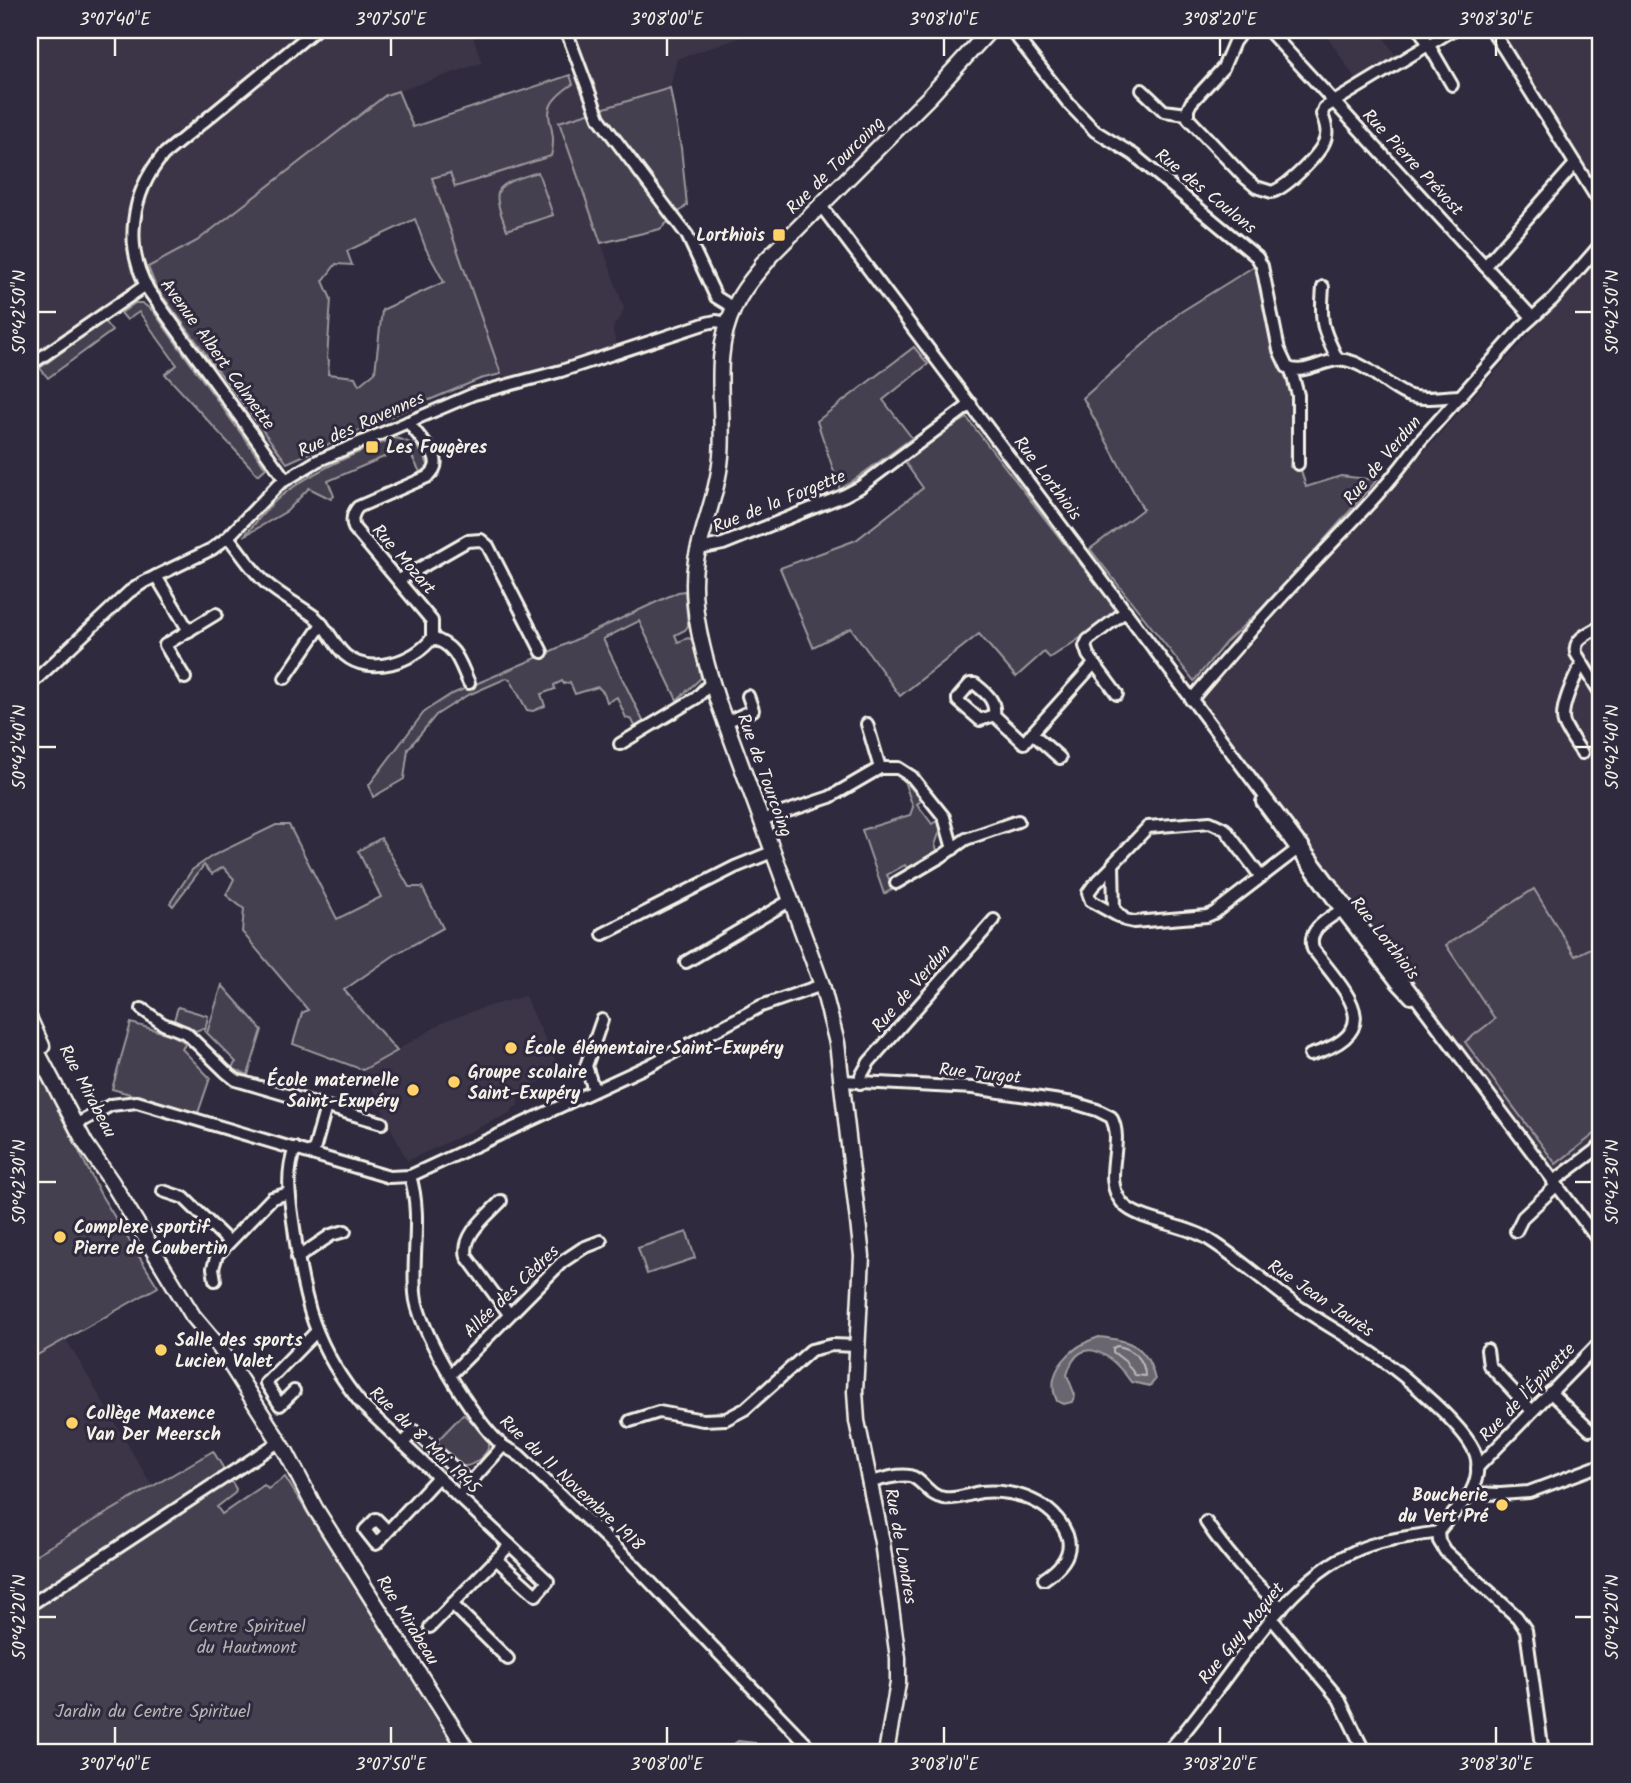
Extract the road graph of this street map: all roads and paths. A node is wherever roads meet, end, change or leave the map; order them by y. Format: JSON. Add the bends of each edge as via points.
{"nodes":[{"id":1,"x":315,"y":30,"type":"edge"},
{"id":2,"x":566,"y":30,"type":"edge"},
{"id":3,"x":990,"y":30,"type":"edge"},
{"id":4,"x":1002,"y":30,"type":"edge"},
{"id":5,"x":1012,"y":30,"type":"edge"},
{"id":6,"x":1243,"y":30,"type":"edge"},
{"id":7,"x":1268,"y":30,"type":"edge"},
{"id":8,"x":1420,"y":30,"type":"edge"},
{"id":9,"x":1453,"y":30,"type":"edge"},
{"id":10,"x":1492,"y":30,"type":"edge"},
{"id":11,"x":1429,"y":44,"type":"junction"},
{"id":12,"x":1452,"y":85,"type":"dead end"},
{"id":13,"x":1142,"y":90,"type":"dead end"},
{"id":14,"x":929,"y":97,"type":"junction"},
{"id":15,"x":1333,"y":102,"type":"junction"},
{"id":16,"x":1187,"y":114,"type":"junction"},
{"id":17,"x":1576,"y":164,"type":"junction"},
{"id":18,"x":1601,"y":205,"type":"edge"},
{"id":19,"x":821,"y":206,"type":"junction"},
{"id":20,"x":1601,"y":244,"type":"edge"},
{"id":21,"x":1485,"y":266,"type":"junction"},
{"id":22,"x":146,"y":285,"type":"junction"},
{"id":23,"x":1323,"y":288,"type":"dead end"},
{"id":24,"x":730,"y":306,"type":"junction"},
{"id":25,"x":1532,"y":317,"type":"junction"},
{"id":26,"x":724,"y":322,"type":"junction"},
{"id":27,"x":1338,"y":360,"type":"junction"},
{"id":28,"x":30,"y":365,"type":"edge"},
{"id":29,"x":1291,"y":370,"type":"junction"},
{"id":30,"x":1461,"y":396,"type":"junction"},
{"id":31,"x":971,"y":404,"type":"junction"},
{"id":32,"x":408,"y":422,"type":"junction"},
{"id":33,"x":1298,"y":464,"type":"dead end"},
{"id":34,"x":285,"y":479,"type":"junction"},
{"id":35,"x":228,"y":537,"type":"junction"},
{"id":36,"x":699,"y":549,"type":"junction"},
{"id":37,"x":156,"y":576,"type":"junction"},
{"id":38,"x":399,"y":580,"type":"junction"},
{"id":39,"x":1126,"y":611,"type":"junction"},
{"id":40,"x":216,"y":614,"type":"dead end"},
{"id":41,"x":322,"y":624,"type":"junction"},
{"id":42,"x":1601,"y":626,"type":"edge"},
{"id":43,"x":189,"y":631,"type":"junction"},
{"id":44,"x":432,"y":638,"type":"junction"},
{"id":45,"x":542,"y":652,"type":"dead end"},
{"id":46,"x":1582,"y":663,"type":"junction"},
{"id":47,"x":1091,"y":667,"type":"junction"},
{"id":48,"x":185,"y":678,"type":"dead end"},
{"id":49,"x":285,"y":678,"type":"dead end"},
{"id":50,"x":712,"y":682,"type":"junction"},
{"id":51,"x":469,"y":683,"type":"dead end"},
{"id":52,"x":30,"y":685,"type":"edge"},
{"id":53,"x":1117,"y":694,"type":"dead end"},
{"id":54,"x":1601,"y":694,"type":"edge"},
{"id":55,"x":748,"y":696,"type":"dead end"},
{"id":56,"x":1191,"y":700,"type":"junction"},
{"id":57,"x":993,"y":715,"type":"dead end"},
{"id":58,"x":724,"y":723,"type":"junction"},
{"id":59,"x":867,"y":724,"type":"dead end"},
{"id":60,"x":1032,"y":733,"type":"junction"},
{"id":61,"x":620,"y":744,"type":"dead end"},
{"id":62,"x":1582,"y":753,"type":"dead end"},
{"id":63,"x":1060,"y":758,"type":"dead end"},
{"id":64,"x":880,"y":768,"type":"junction"},
{"id":65,"x":761,"y":820,"type":"junction"},
{"id":66,"x":1018,"y":821,"type":"dead end"},
{"id":67,"x":1299,"y":847,"type":"junction"},
{"id":68,"x":953,"y":849,"type":"junction"},
{"id":69,"x":772,"y":852,"type":"junction"},
{"id":70,"x":1112,"y":867,"type":"junction"},
{"id":71,"x":1261,"y":877,"type":"junction"},
{"id":72,"x":896,"y":883,"type":"dead end"},
{"id":73,"x":791,"y":900,"type":"junction"},
{"id":74,"x":1345,"y":908,"type":"junction"},
{"id":75,"x":1121,"y":918,"type":"junction"},
{"id":76,"x":995,"y":920,"type":"dead end"},
{"id":77,"x":603,"y":934,"type":"dead end"},
{"id":78,"x":686,"y":962,"type":"dead end"},
{"id":79,"x":822,"y":985,"type":"junction"},
{"id":80,"x":142,"y":1009,"type":"dead end"},
{"id":81,"x":30,"y":1020,"type":"edge"},
{"id":82,"x":601,"y":1020,"type":"dead end"},
{"id":83,"x":30,"y":1038,"type":"edge"},
{"id":84,"x":1310,"y":1055,"type":"dead end"},
{"id":85,"x":842,"y":1081,"type":"junction"},
{"id":86,"x":860,"y":1083,"type":"junction"},
{"id":87,"x":594,"y":1090,"type":"junction"},
{"id":88,"x":326,"y":1107,"type":"junction"},
{"id":89,"x":1111,"y":1117,"type":"joint"},
{"id":90,"x":78,"y":1123,"type":"junction"},
{"id":91,"x":382,"y":1123,"type":"dead end"},
{"id":92,"x":1601,"y":1146,"type":"edge"},
{"id":93,"x":295,"y":1148,"type":"junction"},
{"id":94,"x":313,"y":1154,"type":"junction"},
{"id":95,"x":410,"y":1176,"type":"junction"},
{"id":96,"x":1555,"y":1184,"type":"junction"},
{"id":97,"x":163,"y":1191,"type":"dead end"},
{"id":98,"x":289,"y":1193,"type":"junction"},
{"id":99,"x":501,"y":1201,"type":"dead end"},
{"id":100,"x":345,"y":1231,"type":"dead end"},
{"id":101,"x":1516,"y":1231,"type":"dead end"},
{"id":102,"x":601,"y":1241,"type":"dead end"},
{"id":103,"x":229,"y":1242,"type":"junction"},
{"id":104,"x":1601,"y":1244,"type":"edge"},
{"id":105,"x":297,"y":1258,"type":"junction"},
{"id":106,"x":215,"y":1280,"type":"dead end"},
{"id":107,"x":509,"y":1314,"type":"junction"},
{"id":108,"x":316,"y":1332,"type":"junction"},
{"id":109,"x":1601,"y":1341,"type":"edge"},
{"id":110,"x":858,"y":1346,"type":"junction"},
{"id":111,"x":1487,"y":1350,"type":"dead end"},
{"id":112,"x":450,"y":1374,"type":"junction"},
{"id":113,"x":294,"y":1391,"type":"dead end"},
{"id":114,"x":1550,"y":1392,"type":"junction"},
{"id":115,"x":1532,"y":1411,"type":"junction"},
{"id":116,"x":630,"y":1421,"type":"dead end"},
{"id":117,"x":1590,"y":1430,"type":"dead end"},
{"id":118,"x":276,"y":1444,"type":"junction"},
{"id":119,"x":402,"y":1444,"type":"junction"},
{"id":120,"x":503,"y":1446,"type":"junction"},
{"id":121,"x":1601,"y":1465,"type":"edge"},
{"id":122,"x":1477,"y":1468,"type":"junction"},
{"id":123,"x":437,"y":1478,"type":"junction"},
{"id":124,"x":870,"y":1482,"type":"junction"},
{"id":125,"x":470,"y":1483,"type":"junction"},
{"id":126,"x":1472,"y":1493,"type":"junction"},
{"id":127,"x":458,"y":1496,"type":"junction"},
{"id":128,"x":1206,"y":1522,"type":"dead end"},
{"id":129,"x":388,"y":1531,"type":"dead end"},
{"id":130,"x":1438,"y":1532,"type":"junction"},
{"id":131,"x":510,"y":1545,"type":"junction"},
{"id":132,"x":496,"y":1559,"type":"junction"},
{"id":133,"x":1044,"y":1579,"type":"dead end"},
{"id":134,"x":452,"y":1604,"type":"junction"},
{"id":135,"x":30,"y":1605,"type":"edge"},
{"id":136,"x":1282,"y":1608,"type":"junction"},
{"id":137,"x":1272,"y":1619,"type":"junction"},
{"id":138,"x":430,"y":1627,"type":"dead end"},
{"id":139,"x":508,"y":1659,"type":"dead end"},
{"id":140,"x":469,"y":1753,"type":"edge"},
{"id":141,"x":815,"y":1753,"type":"edge"},
{"id":142,"x":886,"y":1753,"type":"edge"},
{"id":143,"x":1166,"y":1753,"type":"edge"},
{"id":144,"x":1365,"y":1753,"type":"edge"},
{"id":145,"x":1543,"y":1753,"type":"edge"}],
"edges":[{"from":1,"to":22,"type":"street","name":"Avenue Albert Calmette","via":[[177,142],[151,170],[137,201],[133,225],[135,252]]},
{"from":2,"to":24,"type":"street","via":[[599,118],[687,235],[716,297]]},
{"from":3,"to":14,"type":"main road","name":"Rue de Tourcoing"},
{"from":4,"to":14,"type":"main road","name":"Rue de Tourcoing"},
{"from":5,"to":29,"type":"street","name":"Rue des Coulons","via":[[1094,131],[1134,155],[1257,257],[1279,350]]},
{"from":6,"to":16,"type":"street","via":[[1223,68],[1191,103]]},
{"from":7,"to":15,"type":"street","name":"Rue Pierre Prévost"},
{"from":8,"to":11,"type":"street"},
{"from":9,"to":11,"type":"street"},
{"from":10,"to":17,"type":"street"},
{"from":11,"to":12,"type":"street"},
{"from":11,"to":15,"type":"street"},
{"from":13,"to":16,"type":"street","via":[[1164,111]]},
{"from":14,"to":19,"type":"main road","name":"Rue de Tourcoing"},
{"from":15,"to":16,"type":"street","via":[[1322,112],[1327,130],[1322,147],[1272,192],[1261,190],[1243,176]]},
{"from":15,"to":21,"type":"street","name":"Rue Pierre Prévost"},
{"from":17,"to":18,"type":"street"},
{"from":17,"to":21,"type":"street"},
{"from":19,"to":24,"type":"main road","name":"Rue de Tourcoing","via":[[745,280]]},
{"from":19,"to":31,"type":"street","name":"Rue Lorthiois"},
{"from":20,"to":25,"type":"street","name":"Rue de Verdun"},
{"from":21,"to":25,"type":"street","name":"Rue Pierre Prévost"},
{"from":22,"to":28,"type":"street"},
{"from":22,"to":34,"type":"street","name":"Avenue Albert Calmette"},
{"from":23,"to":27,"type":"street","via":[[1322,328]]},
{"from":24,"to":26,"type":"main road","name":"Rue de Tourcoing"},
{"from":25,"to":30,"type":"street","name":"Rue de Verdun"},
{"from":26,"to":32,"type":"street","name":"Rue des Ravennes","via":[[693,327],[488,390]]},
{"from":26,"to":36,"type":"main road","name":"Rue de Tourcoing","via":[[721,443]]},
{"from":27,"to":29,"type":"street"},
{"from":27,"to":30,"type":"street","via":[[1357,365],[1412,397]]},
{"from":29,"to":33,"type":"street","name":"Rue des Coulons","via":[[1298,395]]},
{"from":30,"to":56,"type":"street","name":"Rue de Verdun"},
{"from":31,"to":36,"type":"street","name":"Rue de la Forgette","via":[[851,491],[765,529]]},
{"from":31,"to":39,"type":"street","name":"Rue Lorthiois"},
{"from":32,"to":34,"type":"street","name":"Rue des Ravennes"},
{"from":32,"to":38,"type":"street","name":"Rue Mozart","via":[[434,455],[432,473],[358,507],[352,516],[355,528]]},
{"from":34,"to":35,"type":"street","name":"Rue des Ravennes"},
{"from":35,"to":37,"type":"street","name":"Rue des Ravennes","via":[[203,555]]},
{"from":35,"to":41,"type":"street","via":[[267,584]]},
{"from":36,"to":50,"type":"main road","name":"Rue de Tourcoing","via":[[695,592]]},
{"from":37,"to":43,"type":"street"},
{"from":37,"to":52,"type":"street","name":"Rue des Ravennes","via":[[123,597]]},
{"from":38,"to":44,"type":"street","name":"Rue Mozart","via":[[428,614],[434,628]]},
{"from":38,"to":45,"type":"street","via":[[467,541],[481,540]]},
{"from":39,"to":47,"type":"street","via":[[1086,642]]},
{"from":39,"to":56,"type":"street","name":"Rue Lorthiois"},
{"from":40,"to":43,"type":"street"},
{"from":41,"to":44,"type":"street","via":[[344,654],[369,665],[402,659]]},
{"from":41,"to":49,"type":"street"},
{"from":42,"to":46,"type":"street","via":[[1575,644]]},
{"from":43,"to":48,"type":"street","via":[[165,645]]},
{"from":44,"to":51,"type":"street","via":[[452,648]]},
{"from":46,"to":54,"type":"street"},
{"from":46,"to":62,"type":"street","via":[[1563,716]]},
{"from":47,"to":53,"type":"street"},
{"from":47,"to":60,"type":"street"},
{"from":50,"to":58,"type":"main road","name":"Rue de Tourcoing"},
{"from":50,"to":61,"type":"street","via":[[696,698],[666,712]]},
{"from":55,"to":58,"type":"street","via":[[753,709]]},
{"from":56,"to":67,"type":"street","name":"Rue Lorthiois","via":[[1246,772],[1268,811]]},
{"from":57,"to":60,"type":"street","via":[[1024,743]]},
{"from":58,"to":65,"type":"main road","name":"Rue de Tourcoing"},
{"from":59,"to":64,"type":"street"},
{"from":60,"to":63,"type":"street"},
{"from":64,"to":65,"type":"street","via":[[830,797]]},
{"from":64,"to":68,"type":"street","via":[[898,768],[912,777],[944,817]]},
{"from":65,"to":69,"type":"main road","name":"Rue de Tourcoing"},
{"from":66,"to":68,"type":"street","via":[[966,839]]},
{"from":67,"to":71,"type":"street"},
{"from":67,"to":74,"type":"street","name":"Rue Lorthiois"},
{"from":68,"to":72,"type":"street"},
{"from":69,"to":73,"type":"main road","name":"Rue de Tourcoing"},
{"from":69,"to":77,"type":"street"},
{"from":70,"to":71,"type":"street","via":[[1148,827],[1214,822],[1225,828]]},
{"from":70,"to":75,"type":"street","via":[[1113,906]]},
{"from":70,"to":75,"type":"street","via":[[1088,894],[1091,901]]},
{"from":71,"to":75,"type":"street","via":[[1207,916],[1134,922]]},
{"from":73,"to":78,"type":"street"},
{"from":73,"to":79,"type":"main road","name":"Rue de Tourcoing"},
{"from":74,"to":84,"type":"street","via":[[1315,929],[1311,943],[1353,1003],[1354,1023],[1342,1042]]},
{"from":74,"to":96,"type":"street","name":"Rue Lorthiois","via":[[1397,983],[1430,1017]]},
{"from":76,"to":86,"type":"street","name":"Rue de Verdun","via":[[869,1062]]},
{"from":79,"to":85,"type":"main road","name":"Rue de Tourcoing"},
{"from":79,"to":87,"type":"street","via":[[761,1006]]},
{"from":80,"to":88,"type":"street","via":[[163,1024],[186,1032],[236,1080]]},
{"from":81,"to":90,"type":"main road","name":"Rue Mirabeau"},
{"from":82,"to":87,"type":"street","via":[[586,1066]]},
{"from":83,"to":90,"type":"main road","name":"Rue Mirabeau"},
{"from":85,"to":86,"type":"street","name":"Rue Turgot"},
{"from":85,"to":110,"type":"main road","name":"Rue de Londres","via":[[862,1249]]},
{"from":86,"to":89,"type":"street","name":"Rue Turgot","via":[[973,1088],[1074,1103]]},
{"from":87,"to":95,"type":"street"},
{"from":88,"to":91,"type":"street"},
{"from":88,"to":94,"type":"street"},
{"from":89,"to":122,"type":"street","name":"Rue Jean Jaurès","via":[[1115,1129],[1113,1185],[1127,1208],[1205,1237],[1317,1320],[1383,1360],[1457,1427],[1475,1452]]},
{"from":90,"to":93,"type":"street","via":[[114,1104],[137,1102]]},
{"from":90,"to":118,"type":"main road","name":"Rue Mirabeau"},
{"from":92,"to":96,"type":"street"},
{"from":93,"to":94,"type":"street"},
{"from":93,"to":98,"type":"street","name":"Rue du 8 Mai 1945","via":[[288,1170]]},
{"from":94,"to":95,"type":"street","via":[[389,1177]]},
{"from":95,"to":112,"type":"street","name":"Rue du 11 Novembre 1918","via":[[416,1197],[416,1300]]},
{"from":96,"to":101,"type":"street","via":[[1523,1217]]},
{"from":96,"to":104,"type":"street","name":"Rue Lorthiois"},
{"from":97,"to":103,"type":"street","via":[[184,1198]]},
{"from":98,"to":103,"type":"street","via":[[272,1198]]},
{"from":98,"to":105,"type":"street","name":"Rue du 8 Mai 1945"},
{"from":99,"to":107,"type":"street","via":[[467,1239],[465,1250]]},
{"from":100,"to":105,"type":"street"},
{"from":102,"to":107,"type":"street","name":"Allée des Cèdres","via":[[562,1262]]},
{"from":103,"to":106,"type":"street","via":[[213,1263]]},
{"from":105,"to":108,"type":"street","name":"Rue du 8 Mai 1945"},
{"from":107,"to":112,"type":"street","name":"Allée des Cèdres"},
{"from":108,"to":113,"type":"street","via":[[266,1383],[280,1405]]},
{"from":108,"to":119,"type":"street","name":"Rue du 8 Mai 1945","via":[[352,1393]]},
{"from":109,"to":114,"type":"street","name":"Rue de l'Épinette"},
{"from":110,"to":116,"type":"street","via":[[811,1350],[745,1409],[726,1419],[659,1412]]},
{"from":110,"to":124,"type":"main road","name":"Rue de Londres","via":[[855,1406]]},
{"from":111,"to":115,"type":"street","via":[[1489,1365]]},
{"from":112,"to":120,"type":"street","name":"Rue du 11 Novembre 1918","via":[[470,1409]]},
{"from":114,"to":115,"type":"street","name":"Rue de l'Épinette"},
{"from":114,"to":117,"type":"street"},
{"from":115,"to":122,"type":"street","name":"Rue de l'Épinette"},
{"from":118,"to":135,"type":"street"},
{"from":118,"to":140,"type":"main road","name":"Rue Mirabeau"},
{"from":119,"to":123,"type":"street","name":"Rue du 8 Mai 1945"},
{"from":119,"to":125,"type":"street","via":[[415,1431]]},
{"from":120,"to":125,"type":"street"},
{"from":120,"to":141,"type":"street","name":"Rue du 11 Novembre 1918","via":[[520,1456],[632,1563]]},
{"from":121,"to":126,"type":"street","via":[[1528,1492]]},
{"from":122,"to":126,"type":"street"},
{"from":123,"to":127,"type":"street","name":"Rue du 8 Mai 1945"},
{"from":123,"to":129,"type":"street"},
{"from":124,"to":133,"type":"street","via":[[909,1476],[945,1499],[990,1492],[1039,1503],[1058,1518],[1069,1544],[1066,1556]]},
{"from":124,"to":142,"type":"main road","name":"Rue de Londres","via":[[899,1664]]},
{"from":125,"to":127,"type":"street"},
{"from":126,"to":130,"type":"street"},
{"from":127,"to":131,"type":"street","name":"Rue du 8 Mai 1945"},
{"from":128,"to":136,"type":"street","via":[[1222,1547]]},
{"from":130,"to":136,"type":"street","name":"Rue Guy Moquet","via":[[1356,1550],[1318,1572]]},
{"from":130,"to":145,"type":"street","via":[[1445,1551],[1526,1630]]},
{"from":131,"to":132,"type":"street"},
{"from":131,"to":132,"type":"street","name":"Rue du 8 Mai 1945","via":[[548,1581],[536,1595]]},
{"from":132,"to":134,"type":"street"},
{"from":134,"to":138,"type":"street"},
{"from":134,"to":139,"type":"street"},
{"from":136,"to":137,"type":"street","name":"Rue Guy Moquet"},
{"from":137,"to":143,"type":"street","name":"Rue Guy Moquet"},
{"from":137,"to":144,"type":"street","via":[[1339,1699]]}]}
